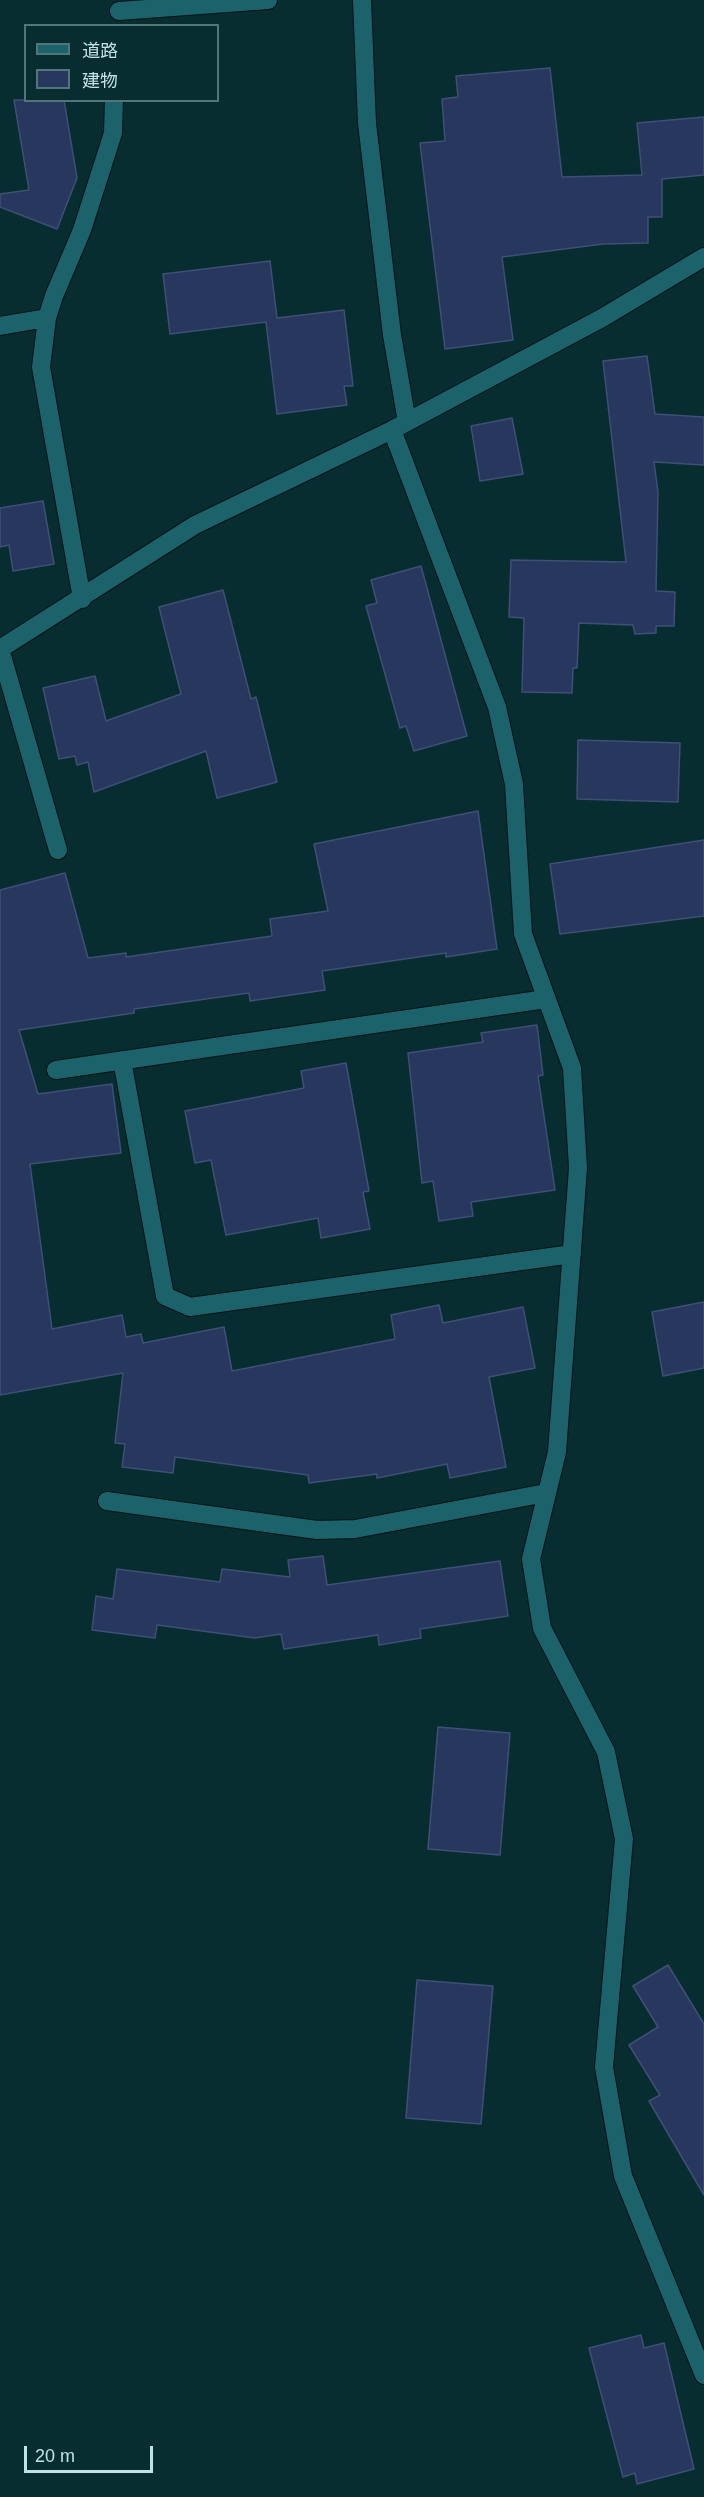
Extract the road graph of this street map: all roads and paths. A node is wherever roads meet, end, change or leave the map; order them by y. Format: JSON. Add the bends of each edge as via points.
{"nodes":[{"id":1,"x":268,"y":0,"type":"edge"},
{"id":2,"x":362,"y":0,"type":"edge"},
{"id":3,"x":119,"y":12,"type":"edge"},
{"id":4,"x":114,"y":102,"type":"edge"},
{"id":5,"x":704,"y":257,"type":"edge"},
{"id":6,"x":48,"y":318,"type":"junction"},
{"id":7,"x":0,"y":326,"type":"edge"},
{"id":8,"x":400,"y":426,"type":"junction"},
{"id":9,"x":82,"y":599,"type":"junction"},
{"id":10,"x":0,"y":649,"type":"edge"},
{"id":11,"x":58,"y":850,"type":"dead end"},
{"id":12,"x":546,"y":999,"type":"junction"},
{"id":13,"x":122,"y":1060,"type":"junction"},
{"id":14,"x":56,"y":1070,"type":"dead end"},
{"id":15,"x":572,"y":1254,"type":"junction"},
{"id":16,"x":546,"y":1493,"type":"junction"},
{"id":17,"x":107,"y":1501,"type":"dead end"},
{"id":18,"x":696,"y":2329,"type":"edge"},
{"id":19,"x":704,"y":2374,"type":"edge"}],
"edges":[{"from":1,"to":3,"type":"street"},
{"from":2,"to":8,"type":"street","via":[[367,123]]},
{"from":4,"to":6,"type":"street","via":[[113,133]]},
{"from":5,"to":8,"type":"street","via":[[602,318]]},
{"from":6,"to":7,"type":"street"},
{"from":6,"to":9,"type":"street","via":[[41,366]]},
{"from":8,"to":9,"type":"street","via":[[195,525]]},
{"from":8,"to":12,"type":"street","via":[[496,707],[514,784],[523,934]]},
{"from":9,"to":10,"type":"street"},
{"from":10,"to":11,"type":"street"},
{"from":12,"to":13,"type":"street"},
{"from":12,"to":15,"type":"street","via":[[572,1068],[578,1168]]},
{"from":13,"to":14,"type":"street"},
{"from":13,"to":15,"type":"street","via":[[165,1296],[190,1307]]},
{"from":15,"to":16,"type":"street","via":[[556,1452]]},
{"from":16,"to":17,"type":"street","via":[[355,1529],[317,1530]]},
{"from":16,"to":18,"type":"street","via":[[531,1559],[542,1628],[606,1752],[624,1839],[604,2067],[623,2176]]},
{"from":18,"to":19,"type":"street"}]}
